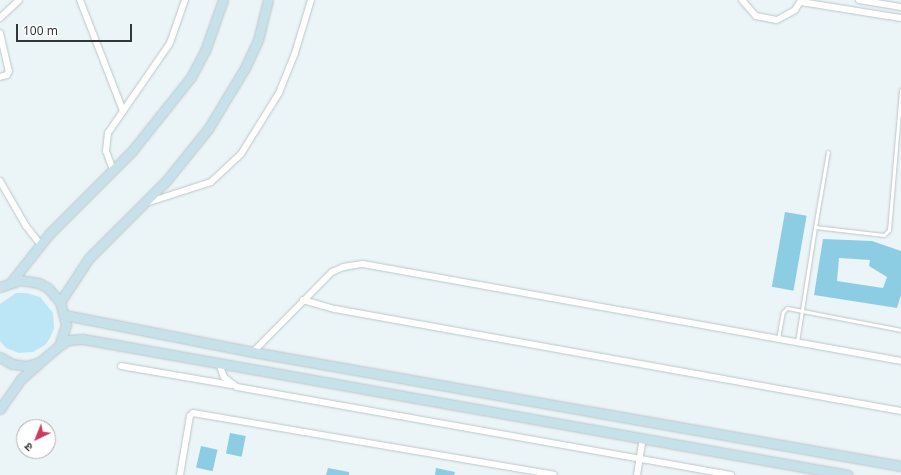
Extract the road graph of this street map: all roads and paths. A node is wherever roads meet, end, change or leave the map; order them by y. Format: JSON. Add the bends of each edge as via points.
{"nodes":[{"id":1,"x":19,"y":0,"type":"edge"},
{"id":2,"x":80,"y":0,"type":"edge"},
{"id":3,"x":185,"y":0,"type":"edge"},
{"id":4,"x":223,"y":0,"type":"edge"},
{"id":5,"x":268,"y":0,"type":"edge"},
{"id":6,"x":311,"y":0,"type":"edge"},
{"id":7,"x":742,"y":0,"type":"edge"},
{"id":8,"x":859,"y":0,"type":"edge"},
{"id":9,"x":801,"y":1,"type":"edge"},
{"id":10,"x":901,"y":7,"type":"edge"},
{"id":11,"x":0,"y":18,"type":"edge"},
{"id":12,"x":901,"y":18,"type":"edge"},
{"id":13,"x":0,"y":33,"type":"edge"},
{"id":14,"x":0,"y":76,"type":"edge"},
{"id":15,"x":901,"y":90,"type":"edge"},
{"id":16,"x":123,"y":111,"type":"junction"},
{"id":17,"x":828,"y":152,"type":"dead end"},
{"id":18,"x":113,"y":170,"type":"junction"},
{"id":19,"x":0,"y":181,"type":"edge"},
{"id":20,"x":141,"y":205,"type":"junction"},
{"id":21,"x":815,"y":228,"type":"junction"},
{"id":22,"x":41,"y":245,"type":"junction"},
{"id":23,"x":11,"y":282,"type":"junction"},
{"id":24,"x":0,"y":287,"type":"edge"},
{"id":25,"x":303,"y":300,"type":"junction"},
{"id":26,"x":60,"y":302,"type":"junction"},
{"id":27,"x":802,"y":312,"type":"junction"},
{"id":28,"x":65,"y":315,"type":"junction"},
{"id":29,"x":901,"y":330,"type":"edge"},
{"id":30,"x":778,"y":338,"type":"junction"},
{"id":31,"x":797,"y":342,"type":"junction"},
{"id":32,"x":59,"y":346,"type":"junction"},
{"id":33,"x":253,"y":352,"type":"junction"},
{"id":34,"x":0,"y":357,"type":"edge"},
{"id":35,"x":901,"y":361,"type":"edge"},
{"id":36,"x":40,"y":362,"type":"junction"},
{"id":37,"x":219,"y":364,"type":"junction"},
{"id":38,"x":121,"y":366,"type":"dead end"},
{"id":39,"x":231,"y":385,"type":"junction"},
{"id":40,"x":0,"y":409,"type":"edge"},
{"id":41,"x":901,"y":411,"type":"edge"},
{"id":42,"x":643,"y":439,"type":"junction"},
{"id":43,"x":640,"y":460,"type":"junction"},
{"id":44,"x":901,"y":466,"type":"edge"},
{"id":45,"x":514,"y":472,"type":"edge"},
{"id":46,"x":180,"y":475,"type":"edge"},
{"id":47,"x":554,"y":475,"type":"edge"},
{"id":48,"x":637,"y":475,"type":"edge"},
{"id":49,"x":731,"y":475,"type":"edge"},
{"id":50,"x":848,"y":475,"type":"edge"}],
"edges":[{"from":1,"to":11,"type":"street"},
{"from":2,"to":16,"type":"street"},
{"from":3,"to":16,"type":"street","via":[[170,43]]},
{"from":4,"to":18,"type":"street","via":[[205,51],[191,77],[132,151]]},
{"from":5,"to":20,"type":"street","via":[[258,40],[229,97],[208,129],[166,181]]},
{"from":6,"to":20,"type":"street","via":[[295,53],[279,93],[241,154],[211,182]]},
{"from":7,"to":9,"type":"street","via":[[748,10],[766,20],[787,17]]},
{"from":8,"to":10,"type":"street"},
{"from":9,"to":12,"type":"street"},
{"from":13,"to":14,"type":"street","via":[[9,71],[7,75]]},
{"from":15,"to":21,"type":"lane","via":[[887,233]]},
{"from":16,"to":18,"type":"street","via":[[105,142]]},
{"from":17,"to":21,"type":"lane"},
{"from":18,"to":22,"type":"street"},
{"from":19,"to":22,"type":"street","via":[[26,226]]},
{"from":20,"to":26,"type":"street","via":[[89,258]]},
{"from":21,"to":27,"type":"lane"},
{"from":22,"to":23,"type":"street"},
{"from":23,"to":24,"type":"street"},
{"from":23,"to":26,"type":"street","via":[[20,280],[39,283],[48,288]]},
{"from":25,"to":30,"type":"street","via":[[332,272],[343,267],[363,264]]},
{"from":25,"to":33,"type":"street"},
{"from":25,"to":41,"type":"street","via":[[335,310]]},
{"from":26,"to":28,"type":"street"},
{"from":27,"to":29,"type":"lane"},
{"from":27,"to":30,"type":"lane","via":[[785,309]]},
{"from":27,"to":31,"type":"lane"},
{"from":28,"to":32,"type":"street","via":[[64,336]]},
{"from":28,"to":33,"type":"street"},
{"from":30,"to":31,"type":"street"},
{"from":31,"to":35,"type":"street"},
{"from":32,"to":36,"type":"street"},
{"from":32,"to":37,"type":"street","via":[[68,340],[83,339]]},
{"from":33,"to":44,"type":"street"},
{"from":34,"to":36,"type":"street","via":[[12,364],[27,366]]},
{"from":36,"to":40,"type":"street","via":[[21,379]]},
{"from":37,"to":39,"type":"street","via":[[224,377]]},
{"from":37,"to":42,"type":"street"},
{"from":38,"to":39,"type":"street"},
{"from":39,"to":43,"type":"street"},
{"from":42,"to":43,"type":"street"},
{"from":42,"to":50,"type":"street"},
{"from":43,"to":48,"type":"street"},
{"from":43,"to":49,"type":"street"},
{"from":45,"to":46,"type":"street","via":[[193,413],[190,416]]},
{"from":45,"to":47,"type":"street"}]}
